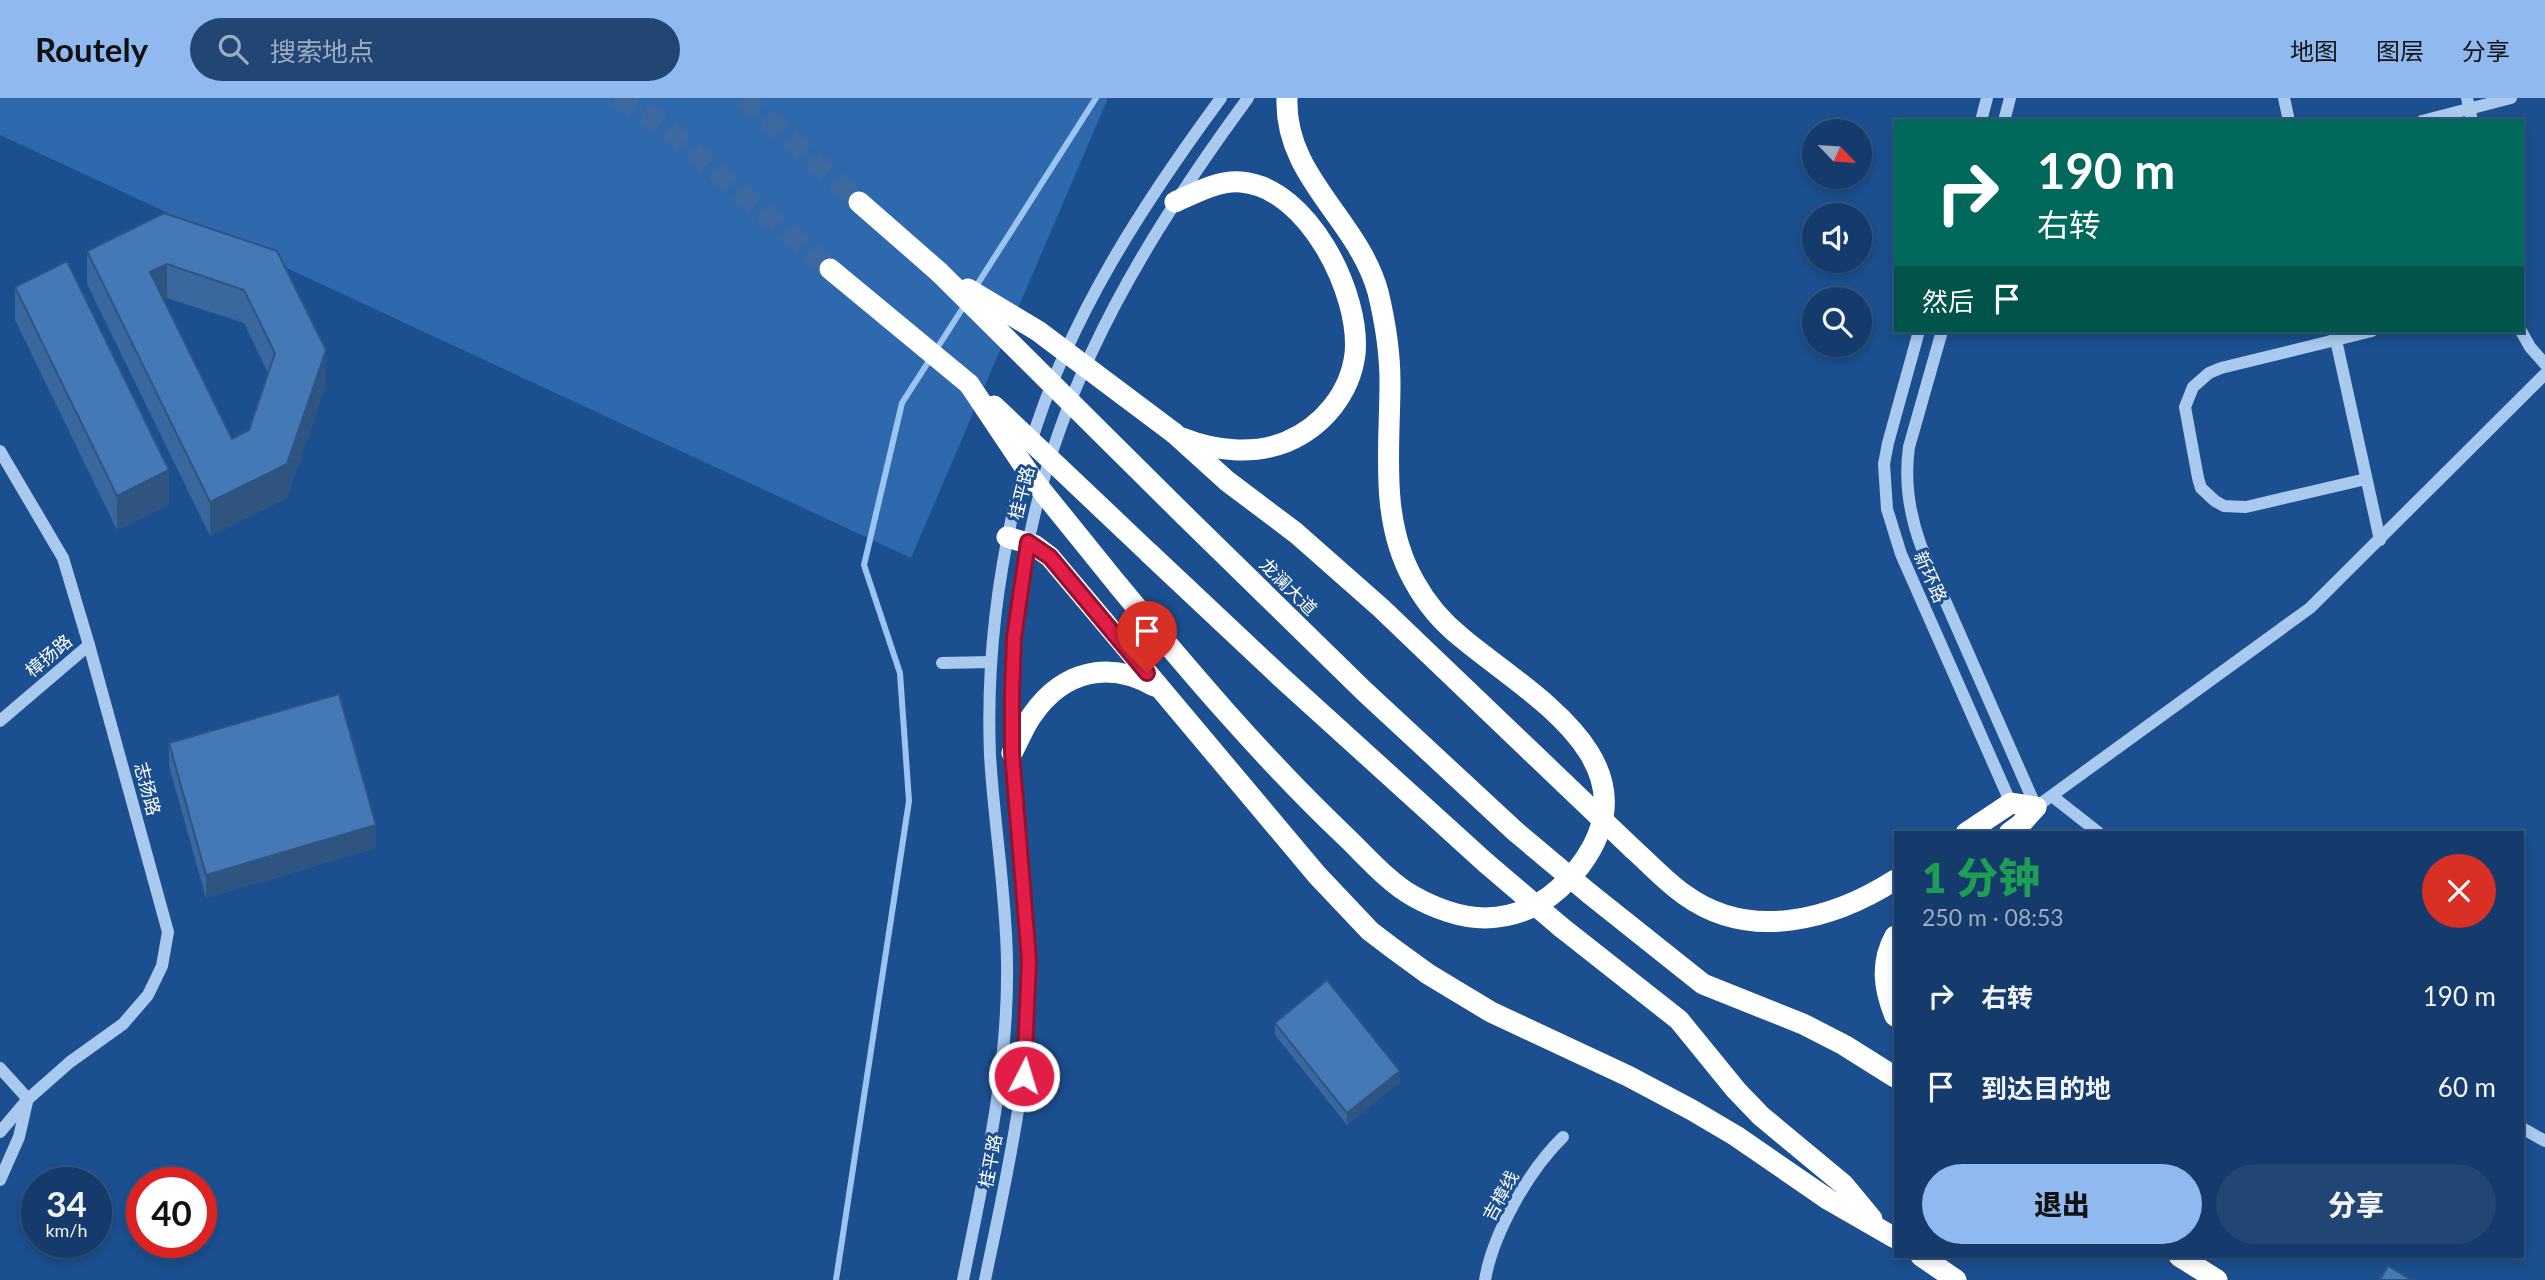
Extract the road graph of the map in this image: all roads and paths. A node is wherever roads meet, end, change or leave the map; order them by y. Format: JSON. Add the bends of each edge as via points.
{"nodes":[{"id":1,"x":1221,"y":98,"type":"edge"},
{"id":2,"x":1248,"y":98,"type":"edge"},
{"id":3,"x":1287,"y":98,"type":"edge"},
{"id":4,"x":1987,"y":98,"type":"edge"},
{"id":5,"x":2010,"y":98,"type":"edge"},
{"id":6,"x":2284,"y":98,"type":"edge"},
{"id":7,"x":2511,"y":98,"type":"edge"},
{"id":8,"x":2470,"y":109,"type":"edge"},
{"id":9,"x":1982,"y":119,"type":"edge"},
{"id":10,"x":2005,"y":119,"type":"edge"},
{"id":11,"x":2288,"y":119,"type":"edge"},
{"id":12,"x":2431,"y":119,"type":"edge"},
{"id":13,"x":859,"y":202,"type":"tunnel mouth"},
{"id":14,"x":1175,"y":202,"type":"junction"},
{"id":15,"x":830,"y":270,"type":"tunnel mouth"},
{"id":16,"x":939,"y":272,"type":"junction"},
{"id":17,"x":1918,"y":333,"type":"edge"},
{"id":18,"x":1940,"y":333,"type":"edge"},
{"id":19,"x":2354,"y":333,"type":"edge"},
{"id":20,"x":2522,"y":333,"type":"edge"},
{"id":21,"x":2335,"y":335,"type":"edge"},
{"id":22,"x":2545,"y":364,"type":"edge"},
{"id":23,"x":2545,"y":374,"type":"edge"},
{"id":24,"x":969,"y":384,"type":"junction"},
{"id":25,"x":1174,"y":433,"type":"junction"},
{"id":26,"x":0,"y":451,"type":"edge"},
{"id":27,"x":2367,"y":479,"type":"junction"},
{"id":28,"x":1007,"y":537,"type":"junction"},
{"id":29,"x":2380,"y":540,"type":"junction"},
{"id":30,"x":1028,"y":542,"type":"junction"},
{"id":31,"x":89,"y":645,"type":"junction"},
{"id":32,"x":991,"y":662,"type":"junction"},
{"id":33,"x":942,"y":663,"type":"dead end"},
{"id":34,"x":1164,"y":692,"type":"junction"},
{"id":35,"x":0,"y":721,"type":"edge"},
{"id":36,"x":1012,"y":753,"type":"junction"},
{"id":37,"x":2044,"y":801,"type":"junction"},
{"id":38,"x":2011,"y":803,"type":"junction"},
{"id":39,"x":2015,"y":829,"type":"edge"},
{"id":40,"x":1969,"y":831,"type":"edge"},
{"id":41,"x":2096,"y":831,"type":"edge"},
{"id":42,"x":1894,"y":881,"type":"edge"},
{"id":43,"x":1894,"y":938,"type":"edge"},
{"id":44,"x":1894,"y":1013,"type":"edge"},
{"id":45,"x":0,"y":1068,"type":"edge"},
{"id":46,"x":1894,"y":1076,"type":"edge"},
{"id":47,"x":28,"y":1099,"type":"junction"},
{"id":48,"x":2524,"y":1129,"type":"edge"},
{"id":49,"x":0,"y":1132,"type":"edge"},
{"id":50,"x":1563,"y":1137,"type":"dead end"},
{"id":51,"x":2545,"y":1141,"type":"edge"},
{"id":52,"x":0,"y":1180,"type":"edge"},
{"id":53,"x":1846,"y":1200,"type":"junction"},
{"id":54,"x":1887,"y":1232,"type":"edge"},
{"id":55,"x":1924,"y":1258,"type":"edge"},
{"id":56,"x":2182,"y":1258,"type":"edge"},
{"id":57,"x":963,"y":1280,"type":"edge"},
{"id":58,"x":985,"y":1280,"type":"edge"},
{"id":59,"x":1485,"y":1280,"type":"edge"},
{"id":60,"x":1956,"y":1280,"type":"edge"},
{"id":61,"x":2217,"y":1280,"type":"edge"}],
"edges":[{"from":1,"to":28,"type":"street","name":"桂平路","via":[[1135,224],[1083,317],[1036,427]]},
{"from":2,"to":14,"type":"street","name":"桂平路"},
{"from":3,"to":24,"type":"highway","bridge":true,"via":[[1296,152],[1348,228],[1377,288],[1389,355],[1390,513],[1414,581],[1443,621],[1559,715],[1594,759],[1603,795],[1602,823],[1591,849],[1559,890],[1534,908],[1484,918],[1443,909],[1411,895],[1280,770],[1196,678],[1034,481]]},
{"from":4,"to":9,"type":"street"},
{"from":5,"to":10,"type":"street"},
{"from":6,"to":11,"type":"street"},
{"from":7,"to":8,"type":"street"},
{"from":8,"to":12,"type":"street"},
{"from":13,"to":16,"type":"highway","name":"龙澜大道"},
{"from":14,"to":25,"type":"highway","via":[[1238,182],[1263,188],[1290,205],[1322,242],[1338,271],[1352,315],[1355,352],[1348,382],[1331,409],[1291,440],[1237,450]]},
{"from":14,"to":30,"type":"street","name":"桂平路","via":[[1108,316],[1080,374],[1056,434]]},
{"from":15,"to":24,"type":"highway"},
{"from":16,"to":25,"type":"highway","bridge":true,"via":[[1038,331]]},
{"from":16,"to":46,"type":"highway","name":"龙澜大道","bridge":true,"via":[[1345,673],[1516,832],[1703,984],[1803,1024]]},
{"from":17,"to":38,"type":"street","name":"新环路","via":[[1884,464],[1887,509],[1901,554]]},
{"from":18,"to":37,"type":"street","name":"新环路","via":[[1909,447],[1909,505],[1921,546]]},
{"from":19,"to":21,"type":"street"},
{"from":20,"to":22,"type":"street"},
{"from":21,"to":27,"type":"street"},
{"from":21,"to":27,"type":"street","via":[[2221,368],[2193,387],[2185,418],[2198,478],[2201,488],[2215,501],[2236,508]]},
{"from":23,"to":29,"type":"street"},
{"from":24,"to":53,"type":"highway","bridge":true,"via":[[1486,863],[1679,1020],[1761,1116]]},
{"from":25,"to":42,"type":"highway","bridge":true,"via":[[1381,608],[1685,895],[1726,915],[1773,921],[1821,916]]},
{"from":26,"to":31,"type":"street","name":"志扬路","via":[[63,558]]},
{"from":27,"to":29,"type":"street"},
{"from":28,"to":30,"type":"highway"},
{"from":28,"to":32,"type":"street","name":"桂平路"},
{"from":29,"to":37,"type":"street","via":[[2302,615]]},
{"from":30,"to":34,"type":"highway","via":[[1050,557]]},
{"from":30,"to":36,"type":"street","name":"桂平路","via":[[1014,638]]},
{"from":31,"to":35,"type":"street","name":"樟扬路"},
{"from":31,"to":47,"type":"street","name":"志扬路","via":[[168,932],[162,966],[148,995],[123,1024]]},
{"from":32,"to":33,"type":"street"},
{"from":32,"to":57,"type":"street","name":"桂平路","via":[[990,754],[1006,927],[1007,995],[1002,1073]]},
{"from":34,"to":36,"type":"highway","via":[[1126,674],[1101,672],[1074,678],[1059,685],[1040,705]]},
{"from":34,"to":53,"type":"highway","via":[[1370,931],[1491,1012],[1682,1104]]},
{"from":36,"to":58,"type":"street","name":"桂平路","via":[[1028,926],[1027,1037],[1012,1149]]},
{"from":37,"to":38,"type":"highway"},
{"from":37,"to":39,"type":"highway"},
{"from":37,"to":41,"type":"street"},
{"from":38,"to":39,"type":"street","name":"新环路"},
{"from":38,"to":40,"type":"highway"},
{"from":43,"to":44,"type":"highway","via":[[1885,971]]},
{"from":45,"to":47,"type":"street"},
{"from":47,"to":49,"type":"street","name":"志扬路"},
{"from":47,"to":52,"type":"street","via":[[19,1137]]},
{"from":48,"to":51,"type":"street"},
{"from":50,"to":59,"type":"street","name":"吉樟线","via":[[1536,1168],[1518,1199],[1495,1244]]},
{"from":53,"to":54,"type":"highway"},
{"from":55,"to":60,"type":"highway"},
{"from":56,"to":61,"type":"highway"}]}
